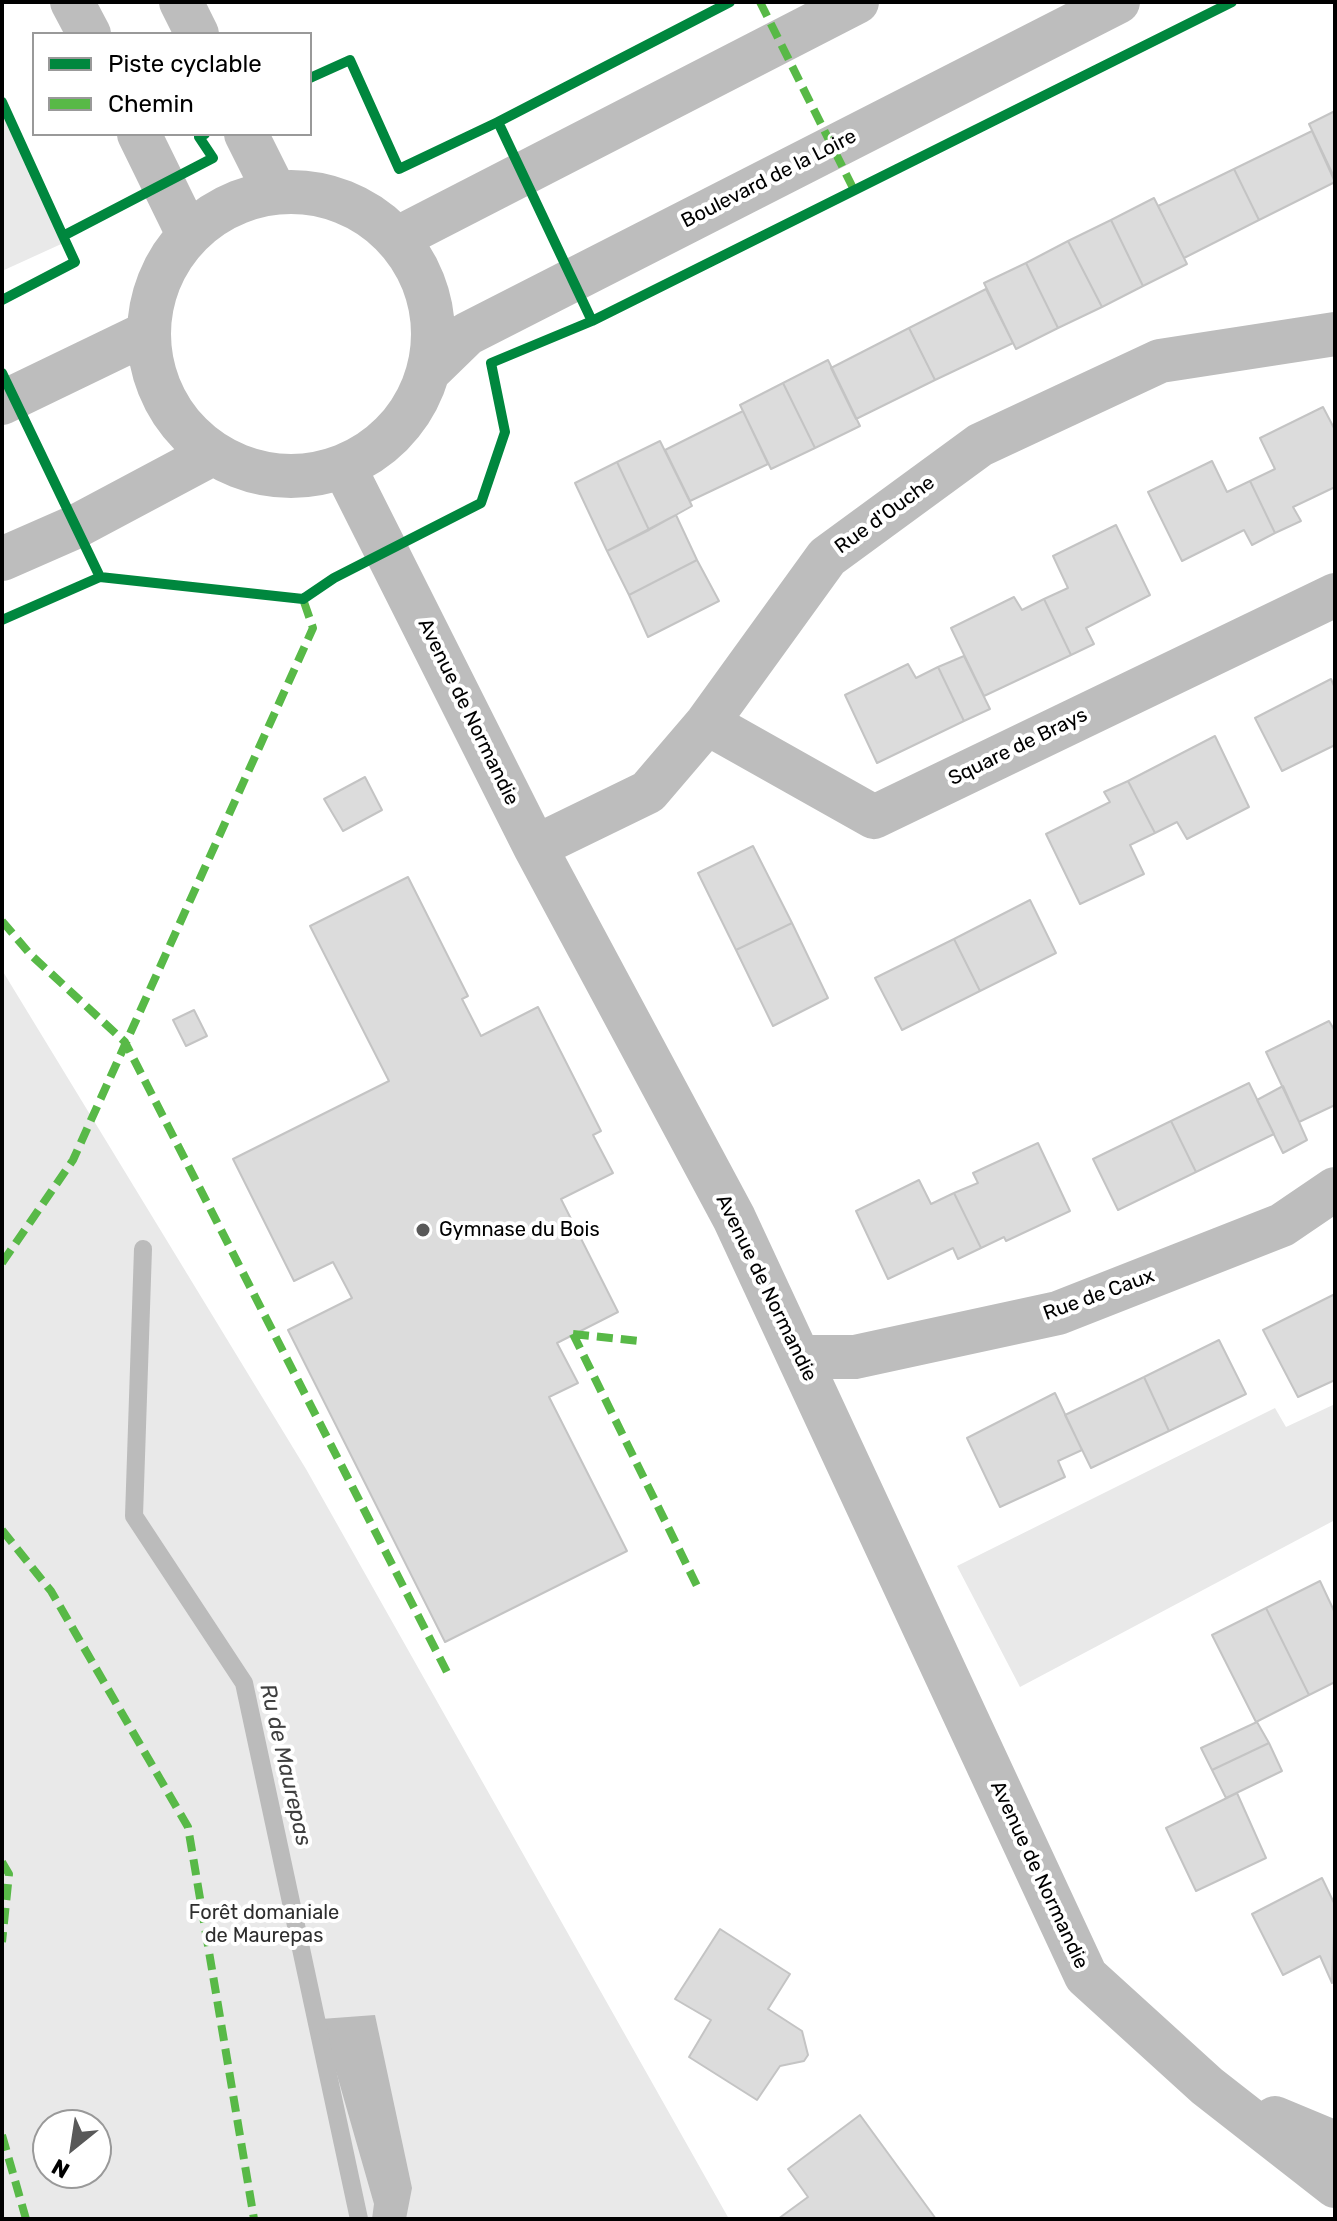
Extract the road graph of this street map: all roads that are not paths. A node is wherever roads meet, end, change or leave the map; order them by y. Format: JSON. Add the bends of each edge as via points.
{"nodes":[{"id":1,"x":72,"y":2,"type":"edge"},
{"id":2,"x":181,"y":2,"type":"edge"},
{"id":3,"x":857,"y":2,"type":"edge"},
{"id":4,"x":1118,"y":2,"type":"edge"},
{"id":5,"x":88,"y":32,"type":"edge"},
{"id":6,"x":196,"y":32,"type":"edge"},
{"id":7,"x":140,"y":136,"type":"edge"},
{"id":8,"x":247,"y":136,"type":"edge"},
{"id":9,"x":275,"y":192,"type":"junction"},
{"id":10,"x":187,"y":232,"type":"junction"},
{"id":11,"x":398,"y":238,"type":"junction"},
{"id":12,"x":149,"y":332,"type":"junction"},
{"id":13,"x":1335,"y":334,"type":"edge"},
{"id":14,"x":430,"y":370,"type":"junction"},
{"id":15,"x":2,"y":403,"type":"edge"},
{"id":16,"x":212,"y":454,"type":"junction"},
{"id":17,"x":344,"y":467,"type":"junction"},
{"id":18,"x":2,"y":559,"type":"edge"},
{"id":19,"x":1335,"y":595,"type":"edge"},
{"id":20,"x":707,"y":723,"type":"junction"},
{"id":21,"x":535,"y":847,"type":"junction"},
{"id":22,"x":1335,"y":1189,"type":"edge"},
{"id":23,"x":799,"y":1357,"type":"junction"},
{"id":24,"x":1207,"y":2086,"type":"junction"},
{"id":25,"x":1335,"y":2143,"type":"edge"},
{"id":26,"x":1335,"y":2186,"type":"edge"}],
"edges":[{"from":1,"to":5,"type":"street"},
{"from":2,"to":6,"type":"street"},
{"from":3,"to":11,"type":"street"},
{"from":4,"to":14,"type":"street","name":"Boulevard de la Loire","via":[[467,334]]},
{"from":7,"to":10,"type":"street"},
{"from":8,"to":9,"type":"street"},
{"from":9,"to":10,"type":"street","via":[[230,205]]},
{"from":9,"to":11,"type":"street","via":[[321,194],[363,210]]},
{"from":10,"to":12,"type":"street","via":[[154,295]]},
{"from":11,"to":14,"type":"street","via":[[423,278],[431,309]]},
{"from":12,"to":15,"type":"street"},
{"from":12,"to":16,"type":"street","via":[[154,371],[170,408]]},
{"from":13,"to":20,"type":"street","name":"Rue d'Ouche","via":[[1160,361],[980,445],[827,557]]},
{"from":14,"to":17,"type":"street","via":[[412,411],[382,444]]},
{"from":16,"to":17,"type":"street","via":[[265,474],[305,476]]},
{"from":16,"to":18,"type":"street","via":[[75,527]]},
{"from":17,"to":21,"type":"street","name":"Avenue de Normandie"},
{"from":19,"to":20,"type":"street","name":"Square de Brays","via":[[874,817]]},
{"from":20,"to":21,"type":"street","name":"Rue d'Ouche","via":[[648,792]]},
{"from":21,"to":23,"type":"street","name":"Avenue de Normandie","via":[[734,1218]]},
{"from":22,"to":23,"type":"street","name":"Rue de Caux","via":[[1282,1225],[1058,1313],[855,1357]]},
{"from":23,"to":24,"type":"street","name":"Avenue de Normandie","via":[[1086,1976]]},
{"from":24,"to":25,"type":"street","name":"Avenue de Normandie"},
{"from":24,"to":26,"type":"street","name":"Avenue de Normandie"}]}
